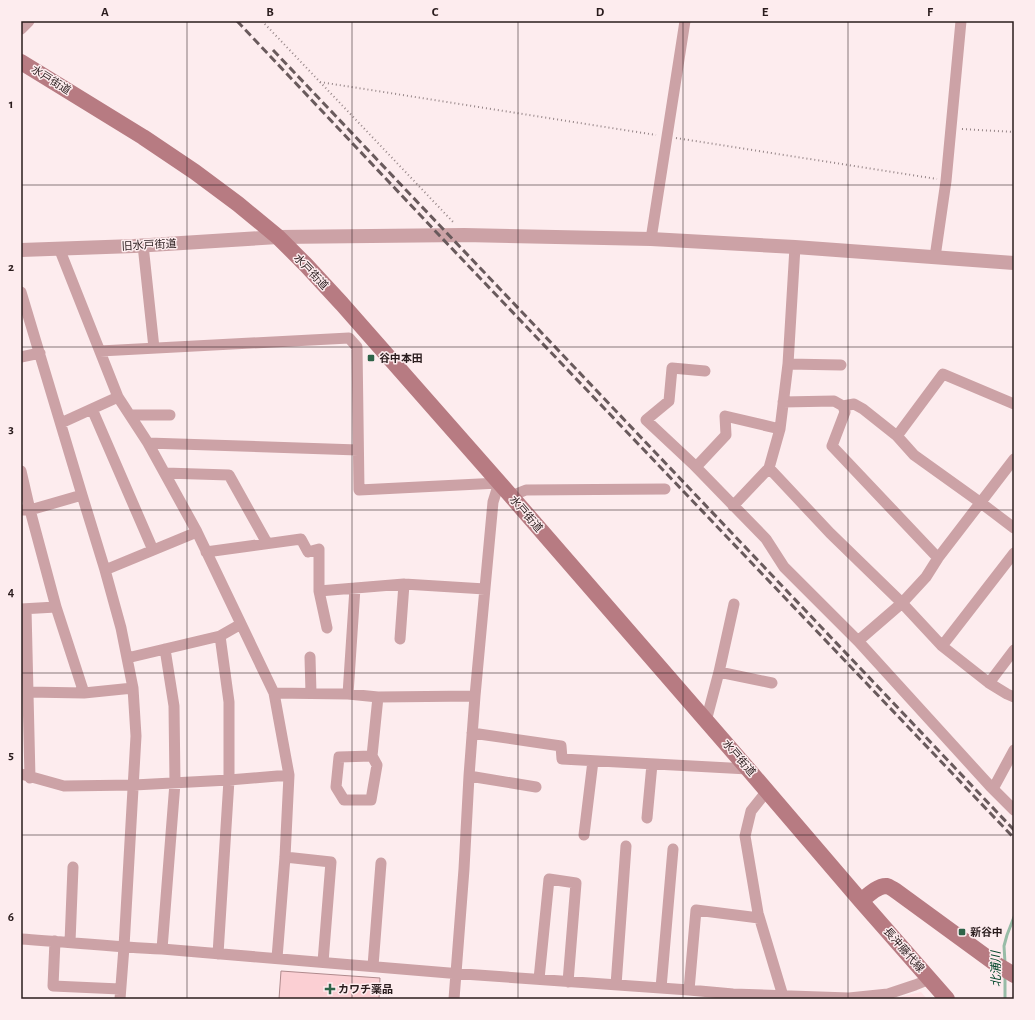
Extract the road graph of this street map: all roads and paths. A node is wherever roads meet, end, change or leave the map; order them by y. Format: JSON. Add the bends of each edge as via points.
{"nodes":[{"id":1,"x":29,"y":21,"type":"edge"},
{"id":2,"x":262,"y":21,"type":"edge"},
{"id":3,"x":685,"y":21,"type":"edge"},
{"id":4,"x":961,"y":21,"type":"edge"},
{"id":5,"x":21,"y":29,"type":"edge"},
{"id":6,"x":23,"y":64,"type":"edge"},
{"id":7,"x":320,"y":82,"type":"junction"},
{"id":8,"x":951,"y":129,"type":"junction"},
{"id":9,"x":1014,"y":132,"type":"edge"},
{"id":10,"x":667,"y":136,"type":"junction"},
{"id":11,"x":946,"y":181,"type":"junction"},
{"id":12,"x":464,"y":234,"type":"junction"},
{"id":13,"x":278,"y":237,"type":"junction"},
{"id":14,"x":651,"y":239,"type":"junction"},
{"id":15,"x":142,"y":246,"type":"junction"},
{"id":16,"x":795,"y":247,"type":"junction"},
{"id":17,"x":59,"y":248,"type":"junction"},
{"id":18,"x":21,"y":250,"type":"edge"},
{"id":19,"x":935,"y":257,"type":"junction"},
{"id":20,"x":1014,"y":263,"type":"edge"},
{"id":21,"x":21,"y":292,"type":"edge"},
{"id":22,"x":365,"y":330,"type":"junction"},
{"id":23,"x":353,"y":342,"type":"junction"},
{"id":24,"x":154,"y":348,"type":"junction"},
{"id":25,"x":100,"y":351,"type":"junction"},
{"id":26,"x":40,"y":353,"type":"junction"},
{"id":27,"x":21,"y":357,"type":"edge"},
{"id":28,"x":788,"y":364,"type":"junction"},
{"id":29,"x":841,"y":365,"type":"dead end"},
{"id":30,"x":705,"y":371,"type":"dead end"},
{"id":31,"x":118,"y":397,"type":"junction"},
{"id":32,"x":783,"y":402,"type":"junction"},
{"id":33,"x":1014,"y":404,"type":"edge"},
{"id":34,"x":842,"y":406,"type":"junction"},
{"id":35,"x":92,"y":409,"type":"junction"},
{"id":36,"x":130,"y":415,"type":"junction"},
{"id":37,"x":170,"y":415,"type":"dead end"},
{"id":38,"x":60,"y":423,"type":"junction"},
{"id":39,"x":780,"y":429,"type":"junction"},
{"id":40,"x":897,"y":436,"type":"junction"},
{"id":41,"x":148,"y":442,"type":"junction"},
{"id":42,"x":358,"y":450,"type":"junction"},
{"id":43,"x":1014,"y":459,"type":"edge"},
{"id":44,"x":696,"y":467,"type":"junction"},
{"id":45,"x":770,"y":468,"type":"junction"},
{"id":46,"x":21,"y":472,"type":"edge"},
{"id":47,"x":165,"y":473,"type":"junction"},
{"id":48,"x":499,"y":483,"type":"junction"},
{"id":49,"x":665,"y":489,"type":"dead end"},
{"id":50,"x":82,"y":495,"type":"junction"},
{"id":51,"x":511,"y":496,"type":"junction"},
{"id":52,"x":981,"y":503,"type":"junction"},
{"id":53,"x":733,"y":506,"type":"junction"},
{"id":54,"x":25,"y":510,"type":"edge"},
{"id":55,"x":1014,"y":528,"type":"edge"},
{"id":56,"x":197,"y":532,"type":"junction"},
{"id":57,"x":267,"y":543,"type":"junction"},
{"id":58,"x":153,"y":550,"type":"junction"},
{"id":59,"x":206,"y":552,"type":"junction"},
{"id":60,"x":1014,"y":553,"type":"edge"},
{"id":61,"x":938,"y":558,"type":"junction"},
{"id":62,"x":105,"y":570,"type":"junction"},
{"id":63,"x":404,"y":584,"type":"junction"},
{"id":64,"x":355,"y":588,"type":"junction"},
{"id":65,"x":485,"y":589,"type":"junction"},
{"id":66,"x":319,"y":591,"type":"junction"},
{"id":67,"x":902,"y":603,"type":"junction"},
{"id":68,"x":734,"y":604,"type":"dead end"},
{"id":69,"x":56,"y":607,"type":"junction"},
{"id":70,"x":23,"y":609,"type":"edge"},
{"id":71,"x":241,"y":624,"type":"junction"},
{"id":72,"x":327,"y":628,"type":"dead end"},
{"id":73,"x":220,"y":636,"type":"junction"},
{"id":74,"x":400,"y":639,"type":"dead end"},
{"id":75,"x":858,"y":641,"type":"junction"},
{"id":76,"x":942,"y":646,"type":"junction"},
{"id":77,"x":165,"y":649,"type":"junction"},
{"id":78,"x":1014,"y":650,"type":"edge"},
{"id":79,"x":310,"y":657,"type":"dead end"},
{"id":80,"x":127,"y":658,"type":"junction"},
{"id":81,"x":719,"y":672,"type":"junction"},
{"id":82,"x":772,"y":683,"type":"dead end"},
{"id":83,"x":989,"y":683,"type":"junction"},
{"id":84,"x":133,"y":688,"type":"junction"},
{"id":85,"x":28,"y":692,"type":"junction"},
{"id":86,"x":84,"y":693,"type":"junction"},
{"id":87,"x":274,"y":693,"type":"junction"},
{"id":88,"x":311,"y":693,"type":"junction"},
{"id":89,"x":348,"y":694,"type":"junction"},
{"id":90,"x":475,"y":696,"type":"junction"},
{"id":91,"x":378,"y":697,"type":"junction"},
{"id":92,"x":1014,"y":698,"type":"edge"},
{"id":93,"x":706,"y":721,"type":"junction"},
{"id":94,"x":472,"y":733,"type":"junction"},
{"id":95,"x":1014,"y":750,"type":"edge"},
{"id":96,"x":372,"y":756,"type":"junction"},
{"id":97,"x":593,"y":761,"type":"junction"},
{"id":98,"x":652,"y":764,"type":"junction"},
{"id":99,"x":748,"y":769,"type":"junction"},
{"id":100,"x":289,"y":775,"type":"junction"},
{"id":101,"x":26,"y":776,"type":"edge"},
{"id":102,"x":469,"y":776,"type":"junction"},
{"id":103,"x":229,"y":780,"type":"junction"},
{"id":104,"x":175,"y":783,"type":"junction"},
{"id":105,"x":134,"y":785,"type":"junction"},
{"id":106,"x":536,"y":787,"type":"dead end"},
{"id":107,"x":993,"y":789,"type":"junction"},
{"id":108,"x":767,"y":791,"type":"junction"},
{"id":109,"x":1014,"y":810,"type":"edge"},
{"id":110,"x":647,"y":818,"type":"dead end"},
{"id":111,"x":584,"y":836,"type":"dead end"},
{"id":112,"x":626,"y":846,"type":"dead end"},
{"id":113,"x":673,"y":849,"type":"dead end"},
{"id":114,"x":285,"y":857,"type":"junction"},
{"id":115,"x":381,"y":864,"type":"dead end"},
{"id":116,"x":73,"y":867,"type":"dead end"},
{"id":117,"x":860,"y":901,"type":"junction"},
{"id":118,"x":759,"y":918,"type":"junction"},
{"id":119,"x":21,"y":940,"type":"edge"},
{"id":120,"x":55,"y":941,"type":"junction"},
{"id":121,"x":70,"y":942,"type":"junction"},
{"id":122,"x":124,"y":947,"type":"junction"},
{"id":123,"x":162,"y":949,"type":"junction"},
{"id":124,"x":218,"y":954,"type":"junction"},
{"id":125,"x":277,"y":958,"type":"junction"},
{"id":126,"x":323,"y":962,"type":"junction"},
{"id":127,"x":373,"y":966,"type":"junction"},
{"id":128,"x":1009,"y":972,"type":"edge"},
{"id":129,"x":456,"y":973,"type":"junction"},
{"id":130,"x":539,"y":979,"type":"junction"},
{"id":131,"x":930,"y":979,"type":"junction"},
{"id":132,"x":568,"y":982,"type":"junction"},
{"id":133,"x":616,"y":986,"type":"junction"},
{"id":134,"x":660,"y":988,"type":"junction"},
{"id":135,"x":689,"y":990,"type":"junction"},
{"id":136,"x":120,"y":994,"type":"edge"},
{"id":137,"x":783,"y":996,"type":"junction"},
{"id":138,"x":454,"y":999,"type":"edge"},
{"id":139,"x":947,"y":999,"type":"edge"}],
"edges":[{"from":1,"to":5,"type":"street"},
{"from":2,"to":7,"type":"path"},
{"from":3,"to":10,"type":"street"},
{"from":4,"to":8,"type":"street"},
{"from":6,"to":13,"type":"main road","name":"水戸街道","via":[[143,136],[238,204]]},
{"from":7,"to":10,"type":"path"},
{"from":7,"to":12,"type":"path"},
{"from":8,"to":9,"type":"path"},
{"from":8,"to":11,"type":"street"},
{"from":10,"to":11,"type":"path"},
{"from":10,"to":14,"type":"street"},
{"from":11,"to":19,"type":"street"},
{"from":12,"to":13,"type":"street","name":"旧水戸街道"},
{"from":12,"to":14,"type":"street","name":"旧水戸街道"},
{"from":13,"to":15,"type":"street","name":"旧水戸街道"},
{"from":13,"to":22,"type":"main road","name":"水戸街道"},
{"from":14,"to":16,"type":"street","name":"旧水戸街道"},
{"from":15,"to":17,"type":"street","name":"旧水戸街道"},
{"from":15,"to":24,"type":"street"},
{"from":16,"to":19,"type":"street","name":"旧水戸街道"},
{"from":16,"to":28,"type":"street"},
{"from":17,"to":18,"type":"street","name":"旧水戸街道"},
{"from":17,"to":25,"type":"street"},
{"from":19,"to":20,"type":"street","name":"旧水戸街道"},
{"from":21,"to":26,"type":"street"},
{"from":22,"to":23,"type":"street"},
{"from":22,"to":48,"type":"main road","name":"水戸街道"},
{"from":23,"to":24,"type":"street","via":[[349,338]]},
{"from":23,"to":42,"type":"street","via":[[357,347]]},
{"from":24,"to":25,"type":"street"},
{"from":25,"to":31,"type":"street"},
{"from":26,"to":27,"type":"street"},
{"from":26,"to":38,"type":"street"},
{"from":28,"to":29,"type":"street"},
{"from":28,"to":32,"type":"street"},
{"from":30,"to":44,"type":"street","via":[[672,368],[669,401],[646,420]]},
{"from":31,"to":35,"type":"street"},
{"from":31,"to":36,"type":"street"},
{"from":32,"to":34,"type":"street","via":[[834,401]]},
{"from":32,"to":39,"type":"street"},
{"from":33,"to":40,"type":"street","via":[[943,374]]},
{"from":34,"to":40,"type":"street","via":[[854,404]]},
{"from":34,"to":61,"type":"street","via":[[845,412],[832,446]]},
{"from":35,"to":38,"type":"street"},
{"from":35,"to":58,"type":"street"},
{"from":36,"to":37,"type":"street"},
{"from":36,"to":41,"type":"street"},
{"from":38,"to":50,"type":"street"},
{"from":39,"to":44,"type":"street","via":[[725,416],[726,436]]},
{"from":39,"to":45,"type":"street"},
{"from":40,"to":52,"type":"street","via":[[914,455]]},
{"from":41,"to":42,"type":"street"},
{"from":41,"to":47,"type":"street"},
{"from":42,"to":48,"type":"street","via":[[359,490]]},
{"from":43,"to":52,"type":"street"},
{"from":44,"to":53,"type":"street"},
{"from":45,"to":53,"type":"street"},
{"from":45,"to":67,"type":"street","via":[[830,533]]},
{"from":46,"to":54,"type":"street"},
{"from":47,"to":56,"type":"street"},
{"from":47,"to":57,"type":"street","via":[[229,475]]},
{"from":48,"to":51,"type":"main road","name":"水戸街道"},
{"from":48,"to":65,"type":"street","via":[[494,502]]},
{"from":49,"to":51,"type":"street","via":[[526,490]]},
{"from":50,"to":54,"type":"street"},
{"from":50,"to":62,"type":"street"},
{"from":51,"to":93,"type":"main road","name":"水戸街道"},
{"from":52,"to":55,"type":"street"},
{"from":52,"to":61,"type":"street"},
{"from":53,"to":75,"type":"street","via":[[766,539],[784,567]]},
{"from":54,"to":69,"type":"street"},
{"from":56,"to":58,"type":"street"},
{"from":56,"to":59,"type":"street"},
{"from":57,"to":59,"type":"street"},
{"from":57,"to":66,"type":"street","via":[[301,539],[308,552],[318,549]]},
{"from":58,"to":62,"type":"street"},
{"from":59,"to":71,"type":"street"},
{"from":60,"to":76,"type":"street"},
{"from":61,"to":67,"type":"street","via":[[926,578]]},
{"from":62,"to":80,"type":"street"},
{"from":63,"to":64,"type":"street"},
{"from":63,"to":65,"type":"street"},
{"from":63,"to":74,"type":"street"},
{"from":64,"to":66,"type":"street"},
{"from":64,"to":89,"type":"street"},
{"from":65,"to":90,"type":"street"},
{"from":66,"to":72,"type":"street"},
{"from":67,"to":75,"type":"street"},
{"from":67,"to":76,"type":"street"},
{"from":68,"to":81,"type":"street"},
{"from":69,"to":70,"type":"street"},
{"from":69,"to":86,"type":"street"},
{"from":70,"to":85,"type":"street"},
{"from":71,"to":73,"type":"street"},
{"from":71,"to":87,"type":"street"},
{"from":73,"to":77,"type":"street"},
{"from":73,"to":103,"type":"street","via":[[229,702]]},
{"from":75,"to":107,"type":"street"},
{"from":76,"to":83,"type":"street"},
{"from":77,"to":80,"type":"street"},
{"from":77,"to":104,"type":"street","via":[[174,706]]},
{"from":78,"to":83,"type":"street"},
{"from":79,"to":88,"type":"street"},
{"from":80,"to":84,"type":"street"},
{"from":81,"to":82,"type":"street"},
{"from":81,"to":93,"type":"street"},
{"from":83,"to":92,"type":"street"},
{"from":84,"to":86,"type":"street"},
{"from":84,"to":105,"type":"street","via":[[136,736]]},
{"from":85,"to":86,"type":"street"},
{"from":85,"to":101,"type":"street"},
{"from":87,"to":88,"type":"street"},
{"from":87,"to":100,"type":"street"},
{"from":88,"to":89,"type":"street"},
{"from":89,"to":91,"type":"street"},
{"from":90,"to":91,"type":"street"},
{"from":90,"to":94,"type":"street"},
{"from":91,"to":96,"type":"street"},
{"from":93,"to":99,"type":"main road","name":"水戸街道"},
{"from":94,"to":97,"type":"street","via":[[561,746],[562,759]]},
{"from":94,"to":102,"type":"street"},
{"from":95,"to":107,"type":"street"},
{"from":96,"to":96,"type":"street","via":[[339,757],[336,787],[344,800],[371,800],[377,765]]},
{"from":97,"to":98,"type":"street"},
{"from":97,"to":111,"type":"street"},
{"from":98,"to":99,"type":"street"},
{"from":98,"to":110,"type":"street"},
{"from":99,"to":108,"type":"main road","name":"水戸街道"},
{"from":100,"to":103,"type":"street"},
{"from":100,"to":114,"type":"street"},
{"from":101,"to":105,"type":"street","via":[[64,786]]},
{"from":102,"to":106,"type":"street"},
{"from":102,"to":129,"type":"street"},
{"from":103,"to":104,"type":"street"},
{"from":103,"to":124,"type":"street"},
{"from":104,"to":105,"type":"street"},
{"from":104,"to":123,"type":"street"},
{"from":105,"to":122,"type":"street"},
{"from":107,"to":109,"type":"street"},
{"from":108,"to":117,"type":"main road","name":"水戸街道"},
{"from":108,"to":118,"type":"street","via":[[751,811],[745,836]]},
{"from":112,"to":133,"type":"street"},
{"from":113,"to":134,"type":"street"},
{"from":114,"to":125,"type":"street"},
{"from":114,"to":126,"type":"street","via":[[331,862]]},
{"from":115,"to":127,"type":"street"},
{"from":116,"to":121,"type":"street"},
{"from":117,"to":128,"type":"main road","via":[[877,889],[888,886]]},
{"from":117,"to":131,"type":"main road","name":"長沖藤代線"},
{"from":118,"to":135,"type":"street","via":[[696,910]]},
{"from":118,"to":137,"type":"street"},
{"from":119,"to":120,"type":"street"},
{"from":120,"to":121,"type":"street"},
{"from":120,"to":136,"type":"street","via":[[53,986]]},
{"from":121,"to":122,"type":"street"},
{"from":122,"to":123,"type":"street"},
{"from":122,"to":136,"type":"street"},
{"from":123,"to":124,"type":"street"},
{"from":124,"to":125,"type":"street"},
{"from":125,"to":126,"type":"street"},
{"from":126,"to":127,"type":"street"},
{"from":127,"to":129,"type":"street"},
{"from":129,"to":130,"type":"street"},
{"from":129,"to":138,"type":"street"},
{"from":130,"to":132,"type":"street"},
{"from":130,"to":132,"type":"street","via":[[549,879],[576,883]]},
{"from":131,"to":137,"type":"street","via":[[888,994],[849,998]]},
{"from":131,"to":139,"type":"main road","name":"長沖藤代線"},
{"from":132,"to":133,"type":"street"},
{"from":133,"to":134,"type":"street"},
{"from":134,"to":135,"type":"street"},
{"from":135,"to":137,"type":"street"}]}
